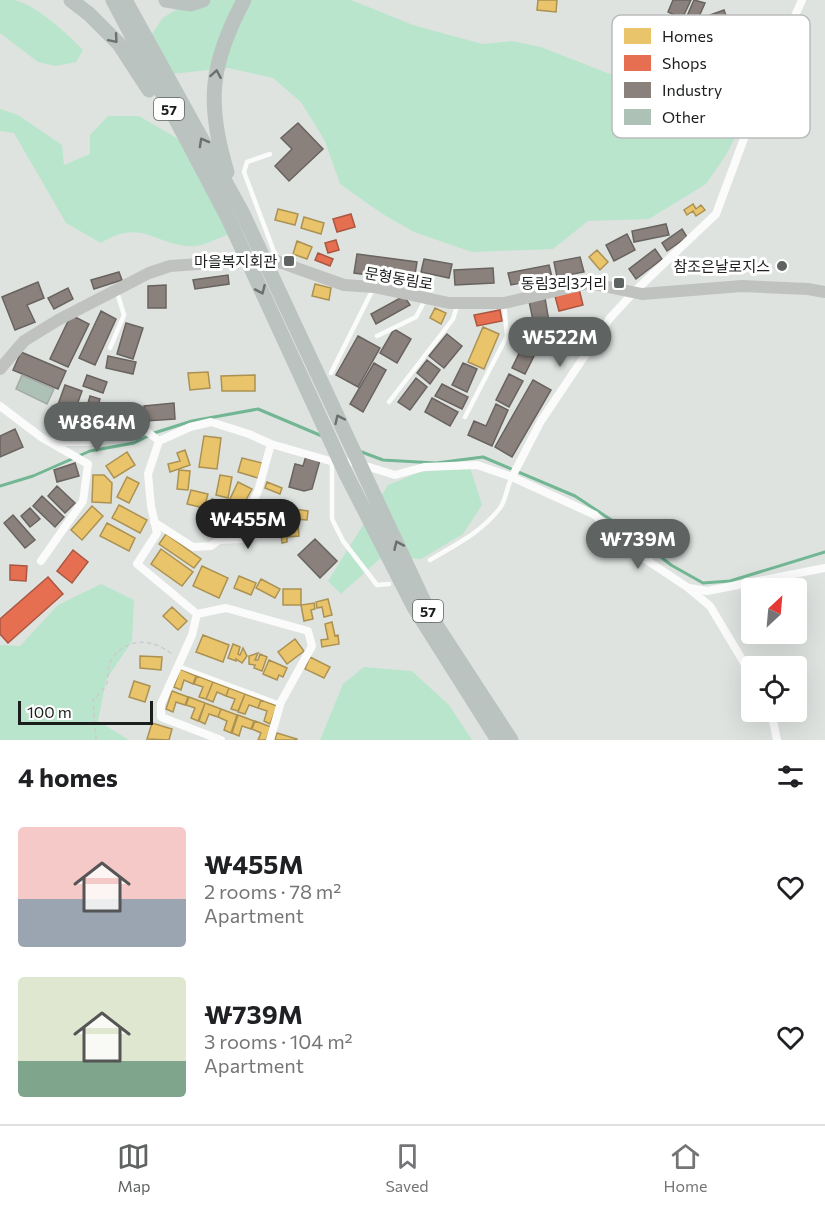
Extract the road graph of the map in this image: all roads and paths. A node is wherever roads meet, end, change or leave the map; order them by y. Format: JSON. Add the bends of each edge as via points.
{"nodes":[{"id":1,"x":71,"y":0,"type":"edge"},
{"id":2,"x":113,"y":0,"type":"edge"},
{"id":3,"x":125,"y":0,"type":"edge"},
{"id":4,"x":166,"y":0,"type":"edge"},
{"id":5,"x":203,"y":0,"type":"edge"},
{"id":6,"x":244,"y":0,"type":"edge"},
{"id":7,"x":802,"y":0,"type":"edge"},
{"id":8,"x":795,"y":15,"type":"edge"},
{"id":9,"x":744,"y":138,"type":"edge"},
{"id":10,"x":270,"y":154,"type":"dead end"},
{"id":11,"x":201,"y":169,"type":"junction"},
{"id":12,"x":235,"y":215,"type":"junction"},
{"id":13,"x":278,"y":261,"type":"junction"},
{"id":14,"x":374,"y":287,"type":"junction"},
{"id":15,"x":116,"y":290,"type":"junction"},
{"id":16,"x":634,"y":292,"type":"junction"},
{"id":17,"x":825,"y":292,"type":"edge"},
{"id":18,"x":426,"y":297,"type":"junction"},
{"id":19,"x":457,"y":303,"type":"junction"},
{"id":20,"x":504,"y":303,"type":"junction"},
{"id":21,"x":376,"y":336,"type":"dead end"},
{"id":22,"x":110,"y":348,"type":"dead end"},
{"id":23,"x":0,"y":369,"type":"edge"},
{"id":24,"x":331,"y":373,"type":"dead end"},
{"id":25,"x":389,"y":402,"type":"dead end"},
{"id":26,"x":0,"y":406,"type":"edge"},
{"id":27,"x":465,"y":417,"type":"dead end"},
{"id":28,"x":158,"y":440,"type":"junction"},
{"id":29,"x":52,"y":442,"type":"junction"},
{"id":30,"x":271,"y":444,"type":"junction"},
{"id":31,"x":332,"y":461,"type":"junction"},
{"id":32,"x":512,"y":477,"type":"junction"},
{"id":33,"x":154,"y":522,"type":"junction"},
{"id":34,"x":430,"y":560,"type":"dead end"},
{"id":35,"x":41,"y":561,"type":"dead end"},
{"id":36,"x":825,"y":568,"type":"edge"},
{"id":37,"x":388,"y":584,"type":"dead end"},
{"id":38,"x":687,"y":587,"type":"junction"},
{"id":39,"x":196,"y":614,"type":"junction"},
{"id":40,"x":741,"y":658,"type":"edge"},
{"id":41,"x":180,"y":663,"type":"junction"},
{"id":42,"x":280,"y":704,"type":"junction"},
{"id":43,"x":773,"y":722,"type":"edge"},
{"id":44,"x":96,"y":740,"type":"edge"},
{"id":45,"x":221,"y":740,"type":"edge"},
{"id":46,"x":270,"y":740,"type":"edge"},
{"id":47,"x":498,"y":740,"type":"edge"},
{"id":48,"x":511,"y":740,"type":"edge"},
{"id":49,"x":777,"y":740,"type":"edge"}],
"edges":[{"from":1,"to":11,"type":"highway","one_way":true,"via":[[119,44]]},
{"from":2,"to":11,"type":"highway","number":"57"},
{"from":12,"to":3,"type":"highway","number":"57","one_way":true},
{"from":4,"to":5,"type":"highway","via":[[191,4]]},
{"from":12,"to":6,"type":"highway","one_way":true,"via":[[212,98],[220,54]]},
{"from":7,"to":8,"type":"street"},
{"from":9,"to":16,"type":"street","via":[[716,214]]},
{"from":10,"to":13,"type":"lane","via":[[247,162],[244,172]]},
{"from":11,"to":12,"type":"highway","number":"57"},
{"from":12,"to":47,"type":"highway","number":"57","one_way":true,"via":[[346,474],[424,625]]},
{"from":48,"to":12,"type":"highway","number":"57","one_way":true,"via":[[431,617],[364,472]]},
{"from":13,"to":14,"type":"street","name":"문형동림로","via":[[344,285]]},
{"from":13,"to":15,"type":"street","name":"문형동림로","via":[[170,266]]},
{"from":14,"to":18,"type":"street","name":"문형동림로"},
{"from":14,"to":24,"type":"lane"},
{"from":15,"to":22,"type":"lane","via":[[124,315]]},
{"from":15,"to":23,"type":"street","name":"문형동림로","via":[[24,341]]},
{"from":16,"to":17,"type":"street","name":"문형동림로","via":[[742,286]]},
{"from":16,"to":20,"type":"street","name":"문형동림로","via":[[589,283]]},
{"from":16,"to":32,"type":"street","via":[[610,318],[541,421]]},
{"from":18,"to":19,"type":"street","name":"문형동림로"},
{"from":18,"to":21,"type":"lane","via":[[416,317]]},
{"from":19,"to":20,"type":"street","name":"문형동림로"},
{"from":19,"to":25,"type":"lane","via":[[453,319]]},
{"from":20,"to":27,"type":"lane","via":[[507,336]]},
{"from":26,"to":29,"type":"street"},
{"from":28,"to":29,"type":"street","via":[[144,429],[123,430],[88,442]]},
{"from":28,"to":30,"type":"street","via":[[211,422]]},
{"from":28,"to":33,"type":"street","via":[[148,474]]},
{"from":29,"to":35,"type":"street","via":[[88,464],[83,501]]},
{"from":30,"to":31,"type":"street"},
{"from":30,"to":33,"type":"street","via":[[250,509],[249,524],[241,539],[194,547]]},
{"from":31,"to":32,"type":"street","via":[[353,462],[395,475],[424,467],[477,465]]},
{"from":31,"to":37,"type":"lane","via":[[332,519],[343,541],[376,585]]},
{"from":32,"to":34,"type":"lane","via":[[501,507],[472,536]]},
{"from":32,"to":38,"type":"street","via":[[595,515],[627,547]]},
{"from":33,"to":39,"type":"street","via":[[157,532],[137,564]]},
{"from":36,"to":38,"type":"street","via":[[707,591]]},
{"from":38,"to":40,"type":"street","via":[[710,606]]},
{"from":39,"to":41,"type":"street"},
{"from":39,"to":42,"type":"street","via":[[226,608],[308,631],[312,646]]},
{"from":41,"to":42,"type":"lane"},
{"from":41,"to":44,"type":"path","via":[[153,643],[141,641],[123,647],[110,661],[107,684],[93,700]]},
{"from":41,"to":45,"type":"street","via":[[161,705],[161,717]]},
{"from":42,"to":46,"type":"street"},
{"from":43,"to":49,"type":"street"}]}
